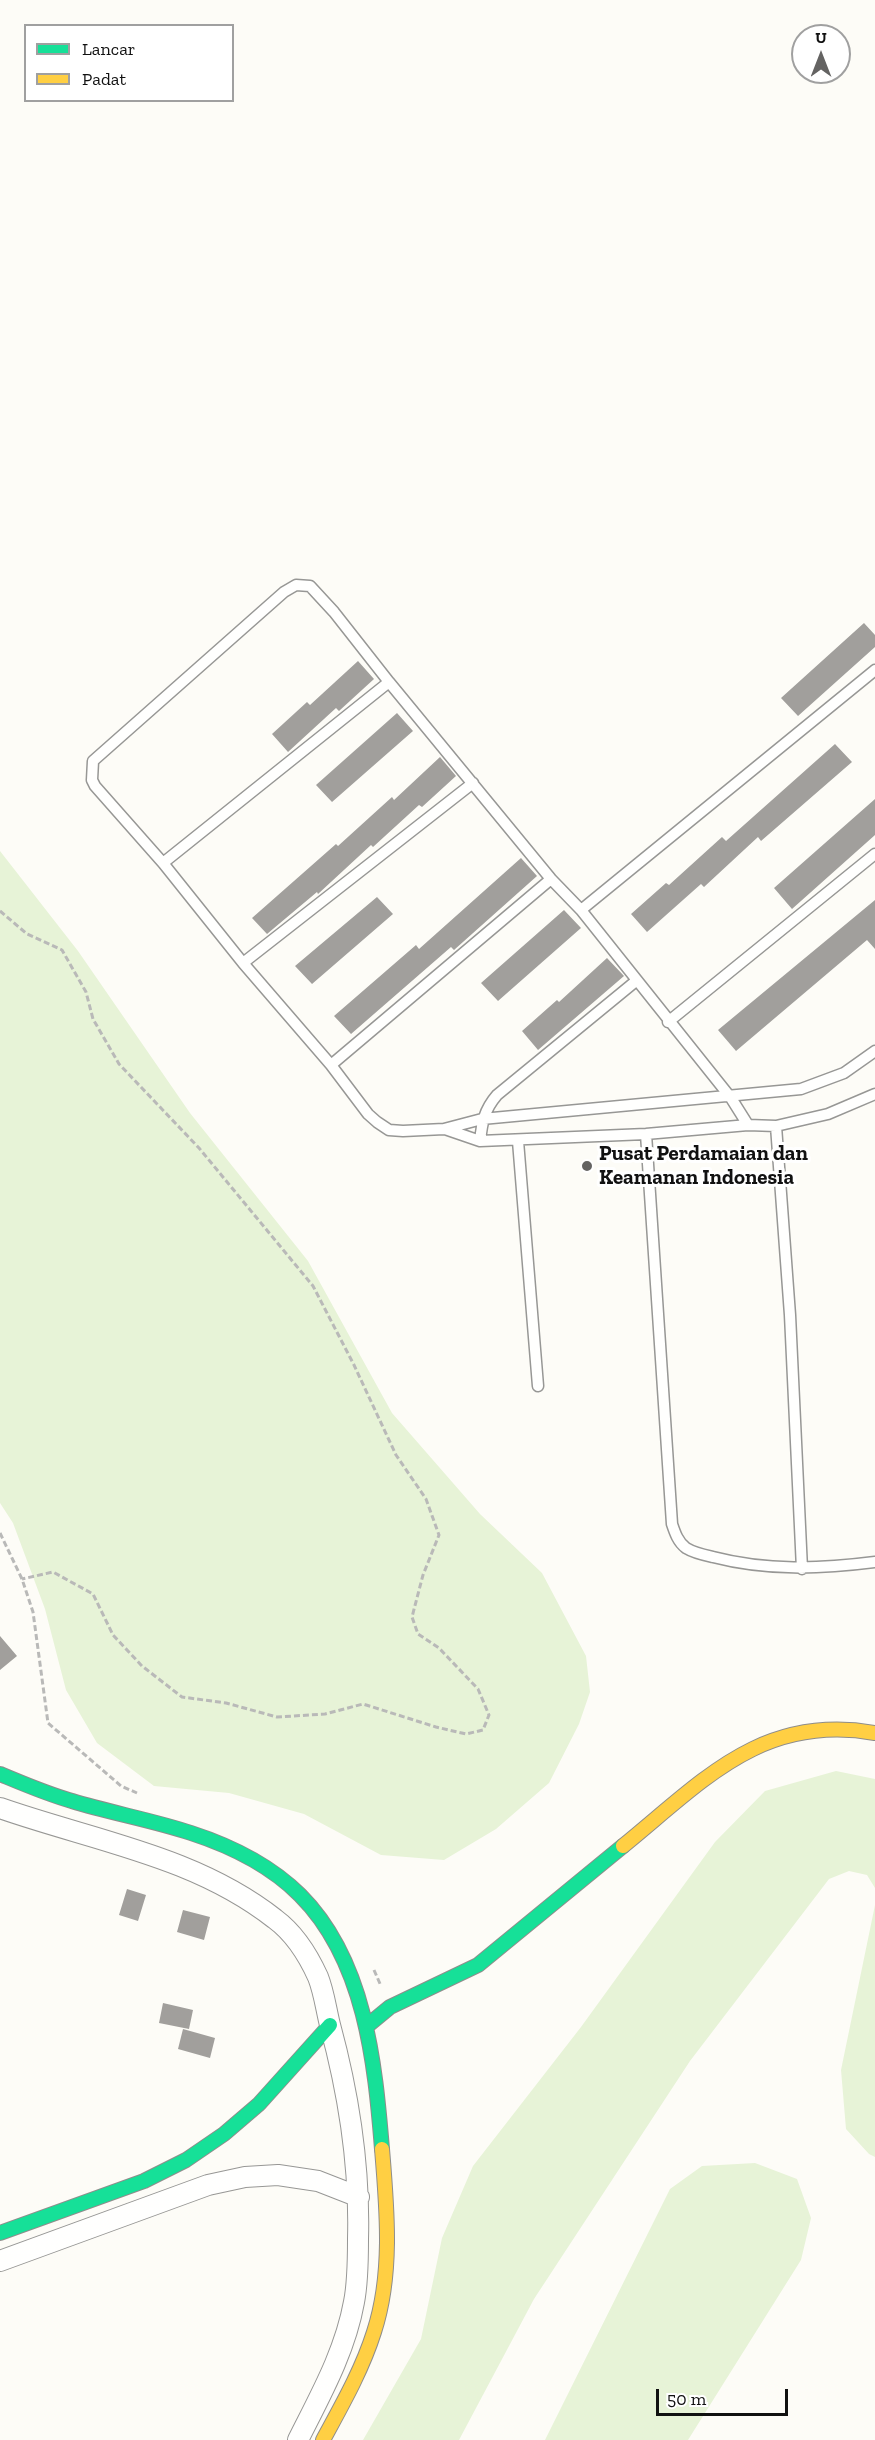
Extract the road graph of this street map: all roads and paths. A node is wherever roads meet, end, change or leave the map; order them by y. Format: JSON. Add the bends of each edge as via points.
{"nodes":[{"id":1,"x":875,"y":670,"type":"edge"},
{"id":2,"x":388,"y":682,"type":"junction"},
{"id":3,"x":473,"y":783,"type":"junction"},
{"id":4,"x":875,"y":854,"type":"edge"},
{"id":5,"x":163,"y":863,"type":"junction"},
{"id":6,"x":551,"y":879,"type":"junction"},
{"id":7,"x":581,"y":910,"type":"junction"},
{"id":8,"x":0,"y":911,"type":"edge"},
{"id":9,"x":243,"y":963,"type":"junction"},
{"id":10,"x":636,"y":981,"type":"junction"},
{"id":11,"x":668,"y":1022,"type":"junction"},
{"id":12,"x":875,"y":1051,"type":"edge"},
{"id":13,"x":331,"y":1065,"type":"junction"},
{"id":14,"x":875,"y":1094,"type":"edge"},
{"id":15,"x":730,"y":1098,"type":"junction"},
{"id":16,"x":482,"y":1119,"type":"junction"},
{"id":17,"x":748,"y":1125,"type":"junction"},
{"id":18,"x":776,"y":1126,"type":"junction"},
{"id":19,"x":444,"y":1129,"type":"junction"},
{"id":20,"x":646,"y":1134,"type":"junction"},
{"id":21,"x":480,"y":1141,"type":"junction"},
{"id":22,"x":518,"y":1141,"type":"junction"},
{"id":23,"x":538,"y":1386,"type":"dead end"},
{"id":24,"x":0,"y":1533,"type":"edge"},
{"id":25,"x":875,"y":1562,"type":"edge"},
{"id":26,"x":802,"y":1569,"type":"junction"},
{"id":27,"x":22,"y":1579,"type":"junction"},
{"id":28,"x":875,"y":1732,"type":"edge"},
{"id":29,"x":0,"y":1774,"type":"edge"},
{"id":30,"x":142,"y":1794,"type":"dead end"},
{"id":31,"x":0,"y":1808,"type":"edge"},
{"id":32,"x":374,"y":1969,"type":"dead end"},
{"id":33,"x":390,"y":2007,"type":"junction"},
{"id":34,"x":330,"y":2025,"type":"junction"},
{"id":35,"x":367,"y":2026,"type":"junction"},
{"id":36,"x":359,"y":2197,"type":"junction"},
{"id":37,"x":0,"y":2233,"type":"edge"},
{"id":38,"x":0,"y":2261,"type":"edge"},
{"id":39,"x":355,"y":2293,"type":"junction"},
{"id":40,"x":382,"y":2296,"type":"junction"},
{"id":41,"x":298,"y":2440,"type":"edge"},
{"id":42,"x":323,"y":2440,"type":"edge"}],
"edges":[{"from":1,"to":7,"type":"lane"},
{"from":2,"to":3,"type":"lane"},
{"from":2,"to":5,"type":"lane"},
{"from":2,"to":5,"type":"lane","via":[[310,586],[296,585],[284,592],[93,761],[95,786]]},
{"from":3,"to":6,"type":"lane"},
{"from":3,"to":9,"type":"lane"},
{"from":4,"to":11,"type":"lane"},
{"from":5,"to":9,"type":"lane"},
{"from":6,"to":7,"type":"lane"},
{"from":6,"to":13,"type":"lane"},
{"from":7,"to":10,"type":"lane"},
{"from":8,"to":27,"type":"path","via":[[27,934],[62,950],[86,992],[93,1019],[119,1064],[199,1148],[313,1287],[396,1455],[426,1499],[440,1534],[423,1575],[412,1617],[418,1634],[440,1648],[477,1689],[489,1715],[483,1730],[466,1734],[363,1704],[325,1714],[277,1717],[226,1703],[182,1697],[142,1666],[113,1635],[93,1594],[53,1572]]},
{"from":9,"to":13,"type":"lane"},
{"from":10,"to":11,"type":"lane"},
{"from":10,"to":16,"type":"lane","via":[[497,1095]]},
{"from":11,"to":15,"type":"lane"},
{"from":12,"to":15,"type":"lane","via":[[822,1083]]},
{"from":13,"to":19,"type":"lane","via":[[368,1114],[388,1130]]},
{"from":14,"to":18,"type":"lane","via":[[828,1114]]},
{"from":15,"to":16,"type":"lane"},
{"from":15,"to":17,"type":"lane"},
{"from":16,"to":19,"type":"lane"},
{"from":16,"to":21,"type":"lane"},
{"from":17,"to":18,"type":"lane"},
{"from":17,"to":20,"type":"lane"},
{"from":18,"to":26,"type":"lane"},
{"from":19,"to":21,"type":"lane"},
{"from":20,"to":22,"type":"lane"},
{"from":20,"to":26,"type":"lane","via":[[672,1524],[677,1538],[686,1548],[741,1564]]},
{"from":21,"to":22,"type":"lane"},
{"from":22,"to":23,"type":"lane"},
{"from":24,"to":27,"type":"path"},
{"from":25,"to":26,"type":"lane"},
{"from":27,"to":30,"type":"path","via":[[33,1612],[48,1723],[121,1786]]},
{"from":28,"to":33,"type":"street","via":[[825,1728],[793,1732],[723,1764],[477,1965]]},
{"from":29,"to":35,"type":"street","via":[[46,1793],[200,1835],[237,1850],[270,1870],[303,1896],[334,1938]]},
{"from":31,"to":34,"type":"street","via":[[171,1861],[252,1902],[277,1920],[303,1949],[318,1978]]},
{"from":32,"to":33,"type":"path"},
{"from":33,"to":35,"type":"street"},
{"from":34,"to":36,"type":"street","via":[[344,2077]]},
{"from":34,"to":37,"type":"street","via":[[259,2104],[186,2160],[144,2181]]},
{"from":35,"to":40,"type":"street","via":[[376,2074],[387,2197]]},
{"from":36,"to":38,"type":"street","via":[[318,2181],[278,2175],[245,2177],[208,2184]]},
{"from":36,"to":39,"type":"street"},
{"from":39,"to":40,"type":"street"},
{"from":39,"to":41,"type":"street","via":[[345,2338]]},
{"from":40,"to":42,"type":"street","via":[[370,2345]]}]}
